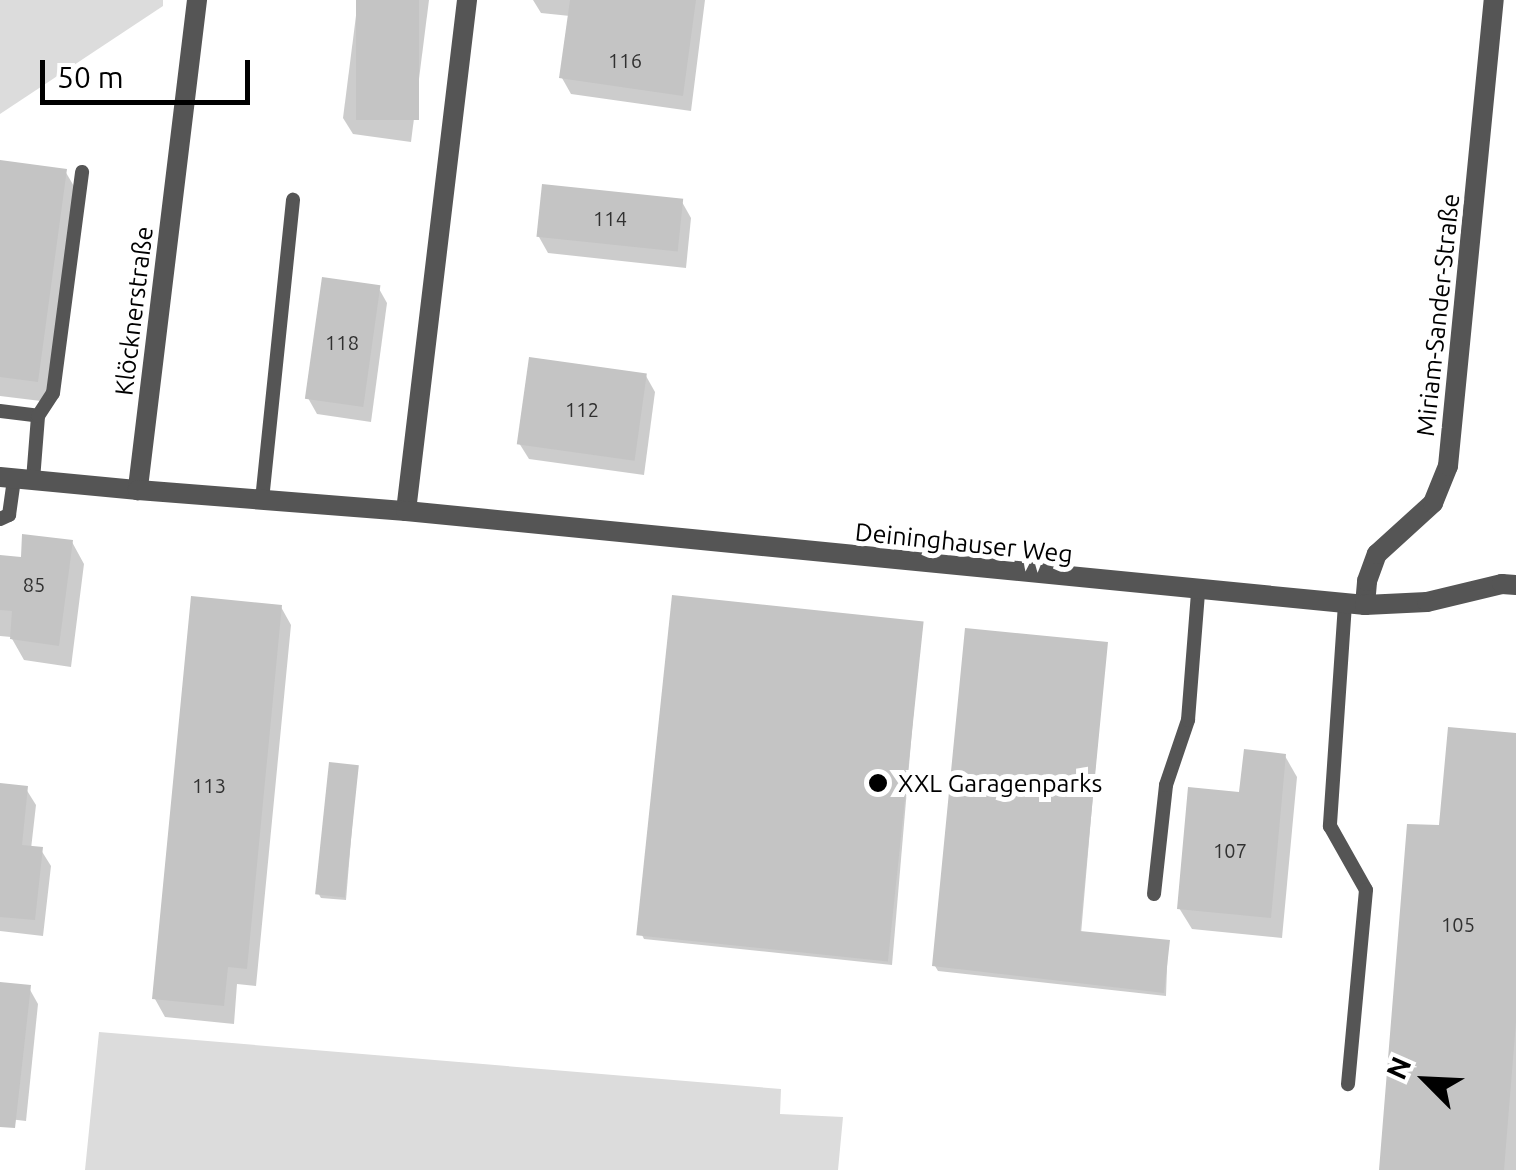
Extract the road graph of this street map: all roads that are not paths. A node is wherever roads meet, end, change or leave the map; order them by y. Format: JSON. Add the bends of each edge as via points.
{"nodes":[{"id":1,"x":196,"y":0,"type":"edge"},
{"id":2,"x":466,"y":0,"type":"edge"},
{"id":3,"x":1494,"y":0,"type":"edge"},
{"id":4,"x":82,"y":172,"type":"dead end"},
{"id":5,"x":294,"y":200,"type":"dead end"},
{"id":6,"x":0,"y":411,"type":"edge"},
{"id":7,"x":38,"y":416,"type":"junction"},
{"id":8,"x":16,"y":478,"type":"edge"},
{"id":9,"x":138,"y":490,"type":"junction"},
{"id":10,"x":262,"y":500,"type":"junction"},
{"id":11,"x":406,"y":511,"type":"junction"},
{"id":12,"x":0,"y":518,"type":"edge"},
{"id":13,"x":1516,"y":586,"type":"edge"},
{"id":14,"x":1198,"y":592,"type":"junction"},
{"id":15,"x":1355,"y":605,"type":"junction"},
{"id":16,"x":1154,"y":894,"type":"dead end"},
{"id":17,"x":1348,"y":1084,"type":"dead end"}],
"edges":[{"from":1,"to":9,"type":"street","name":"Klöcknerstraße"},
{"from":2,"to":11,"type":"street"},
{"from":3,"to":15,"type":"street","name":"Miriam-Sander-Straße","via":[[1448,466],[1434,503],[1378,554]]},
{"from":4,"to":7,"type":"lane","via":[[53,393]]},
{"from":5,"to":10,"type":"lane"},
{"from":6,"to":7,"type":"lane"},
{"from":7,"to":8,"type":"lane"},
{"from":8,"to":9,"type":"street"},
{"from":8,"to":12,"type":"lane","via":[[9,515]]},
{"from":9,"to":10,"type":"street","name":"Deininghauser Weg"},
{"from":10,"to":11,"type":"street","name":"Deininghauser Weg"},
{"from":11,"to":14,"type":"street","name":"Deininghauser Weg"},
{"from":13,"to":15,"type":"street","name":"Deininghauser Weg","via":[[1427,602]]},
{"from":14,"to":15,"type":"street","name":"Deininghauser Weg"},
{"from":14,"to":16,"type":"lane","via":[[1188,720],[1166,785]]},
{"from":15,"to":17,"type":"lane","via":[[1330,826],[1366,890]]}]}
